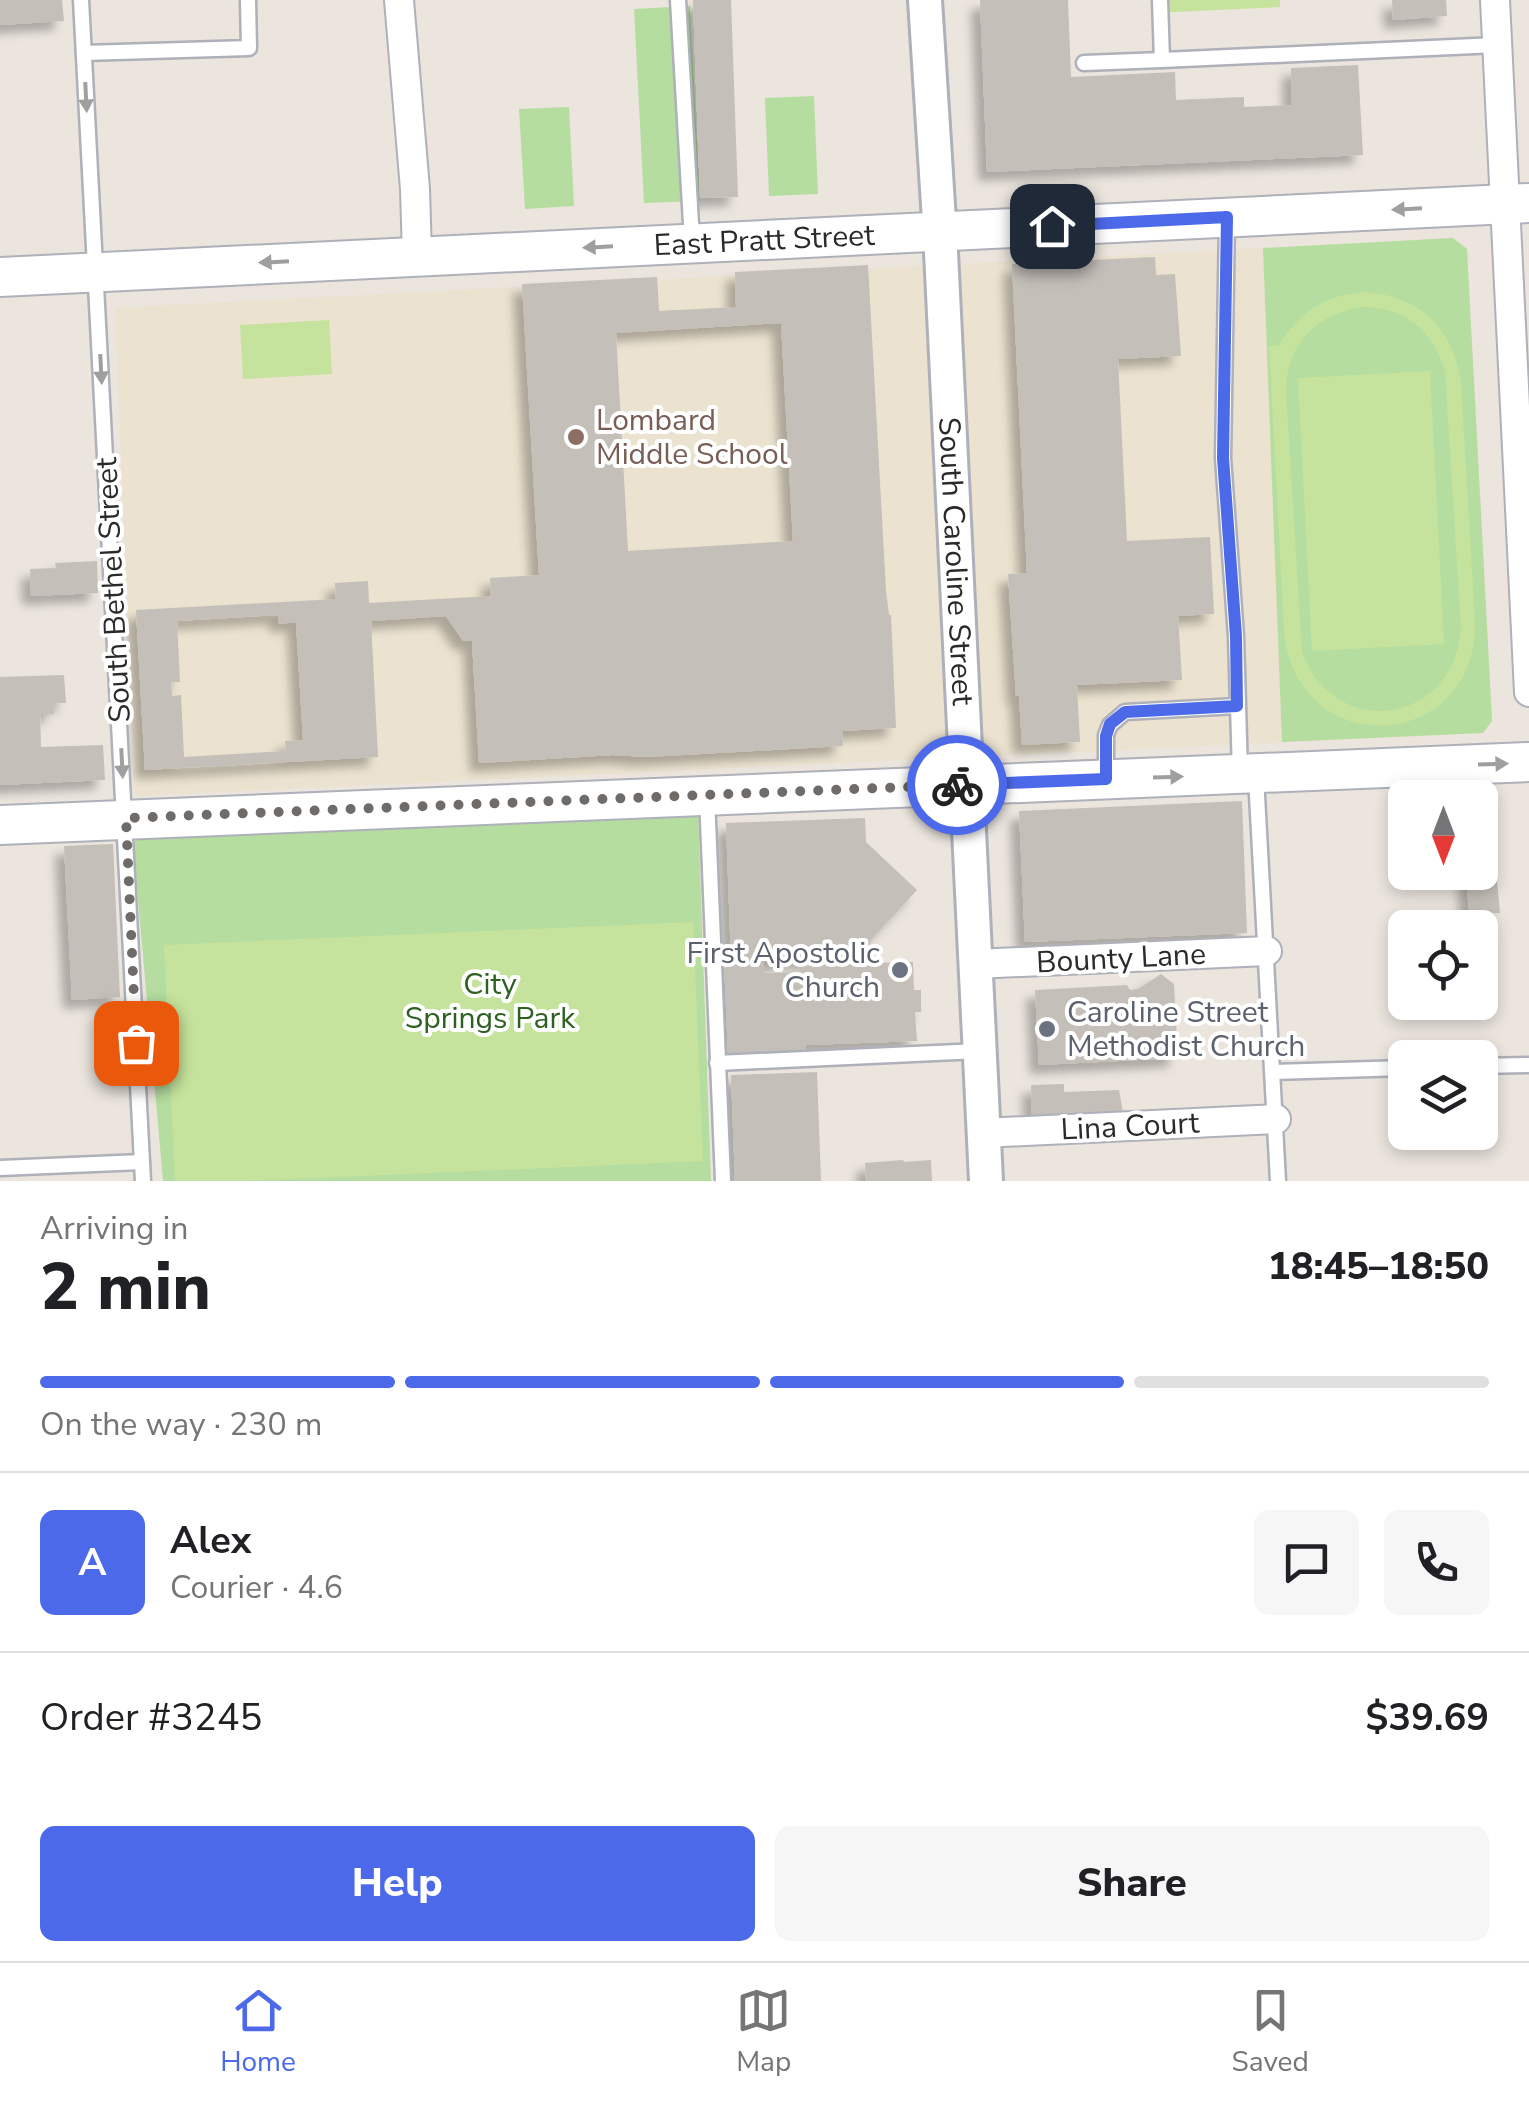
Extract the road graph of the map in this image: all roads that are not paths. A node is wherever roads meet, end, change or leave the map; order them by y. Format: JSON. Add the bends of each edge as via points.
{"nodes":[{"id":1,"x":81,"y":0,"type":"edge"},
{"id":2,"x":248,"y":0,"type":"edge"},
{"id":3,"x":400,"y":0,"type":"edge"},
{"id":4,"x":678,"y":0,"type":"edge"},
{"id":5,"x":925,"y":0,"type":"edge"},
{"id":6,"x":1160,"y":0,"type":"edge"},
{"id":7,"x":1494,"y":0,"type":"edge"},
{"id":8,"x":1497,"y":45,"type":"junction"},
{"id":9,"x":84,"y":53,"type":"junction"},
{"id":10,"x":1162,"y":60,"type":"junction"},
{"id":11,"x":1084,"y":64,"type":"dead end"},
{"id":12,"x":1516,"y":203,"type":"edge"},
{"id":13,"x":1227,"y":217,"type":"junction"},
{"id":14,"x":940,"y":231,"type":"junction"},
{"id":15,"x":692,"y":242,"type":"junction"},
{"id":16,"x":417,"y":256,"type":"junction"},
{"id":17,"x":95,"y":272,"type":"junction"},
{"id":18,"x":0,"y":277,"type":"edge"},
{"id":19,"x":1527,"y":623,"type":"edge"},
{"id":20,"x":1528,"y":658,"type":"edge"},
{"id":21,"x":1529,"y":692,"type":"edge"},
{"id":22,"x":1237,"y":706,"type":"junction"},
{"id":23,"x":1529,"y":762,"type":"edge"},
{"id":24,"x":1248,"y":773,"type":"junction"},
{"id":25,"x":1106,"y":779,"type":"junction"},
{"id":26,"x":966,"y":785,"type":"junction"},
{"id":27,"x":707,"y":795,"type":"junction"},
{"id":28,"x":126,"y":818,"type":"junction"},
{"id":29,"x":0,"y":825,"type":"edge"},
{"id":30,"x":1267,"y":951,"type":"junction"},
{"id":31,"x":975,"y":964,"type":"junction"},
{"id":32,"x":979,"y":1052,"type":"junction"},
{"id":33,"x":717,"y":1063,"type":"junction"},
{"id":34,"x":1529,"y":1064,"type":"edge"},
{"id":35,"x":1498,"y":1065,"type":"edge"},
{"id":36,"x":1388,"y":1069,"type":"edge"},
{"id":37,"x":1274,"y":1072,"type":"junction"},
{"id":38,"x":1276,"y":1119,"type":"junction"},
{"id":39,"x":983,"y":1133,"type":"junction"},
{"id":40,"x":142,"y":1162,"type":"junction"},
{"id":41,"x":0,"y":1168,"type":"edge"},
{"id":42,"x":143,"y":1181,"type":"edge"},
{"id":43,"x":723,"y":1181,"type":"edge"},
{"id":44,"x":986,"y":1181,"type":"edge"},
{"id":45,"x":1278,"y":1181,"type":"edge"}],
"edges":[{"from":1,"to":9,"type":"lane","name":"South Bethel Street"},
{"from":2,"to":9,"type":"lane","via":[[249,48]]},
{"from":3,"to":16,"type":"street"},
{"from":4,"to":15,"type":"lane"},
{"from":5,"to":14,"type":"street","name":"South Caroline Street"},
{"from":6,"to":10,"type":"lane"},
{"from":7,"to":8,"type":"street"},
{"from":8,"to":10,"type":"lane"},
{"from":8,"to":12,"type":"street"},
{"from":9,"to":17,"type":"lane","name":"South Bethel Street","one_way":true},
{"from":10,"to":11,"type":"lane"},
{"from":12,"to":13,"type":"main road","name":"East Pratt Street","one_way":true},
{"from":12,"to":19,"type":"street"},
{"from":13,"to":14,"type":"main road","name":"East Pratt Street"},
{"from":13,"to":22,"type":"lane","via":[[1223,458]]},
{"from":14,"to":15,"type":"main road","name":"East Pratt Street"},
{"from":14,"to":26,"type":"street","name":"South Caroline Street"},
{"from":15,"to":16,"type":"main road","name":"East Pratt Street","one_way":true},
{"from":16,"to":17,"type":"main road","name":"East Pratt Street","one_way":true},
{"from":17,"to":18,"type":"main road","name":"East Pratt Street"},
{"from":17,"to":28,"type":"lane","name":"South Bethel Street","one_way":true},
{"from":19,"to":20,"type":"street"},
{"from":20,"to":21,"type":"street"},
{"from":22,"to":24,"type":"lane"},
{"from":22,"to":25,"type":"lane","via":[[1125,712],[1106,736]]},
{"from":24,"to":23,"type":"main road","one_way":true},
{"from":25,"to":24,"type":"main road","one_way":true},
{"from":24,"to":30,"type":"lane"},
{"from":25,"to":26,"type":"main road"},
{"from":26,"to":27,"type":"main road"},
{"from":26,"to":31,"type":"street","name":"South Caroline Street"},
{"from":27,"to":28,"type":"main road"},
{"from":27,"to":33,"type":"lane"},
{"from":28,"to":29,"type":"main road"},
{"from":28,"to":40,"type":"lane","name":"South Bethel Street"},
{"from":30,"to":31,"type":"street","name":"Bounty Lane"},
{"from":30,"to":37,"type":"lane"},
{"from":31,"to":32,"type":"street","name":"South Caroline Street"},
{"from":32,"to":33,"type":"lane"},
{"from":32,"to":39,"type":"street","name":"South Caroline Street"},
{"from":33,"to":43,"type":"lane"},
{"from":34,"to":35,"type":"lane"},
{"from":36,"to":37,"type":"lane"},
{"from":37,"to":38,"type":"lane"},
{"from":38,"to":39,"type":"street","name":"Lina Court"},
{"from":38,"to":45,"type":"lane"},
{"from":39,"to":44,"type":"street","name":"South Caroline Street"},
{"from":40,"to":41,"type":"lane"},
{"from":40,"to":42,"type":"lane","name":"South Bethel Street"}]}
